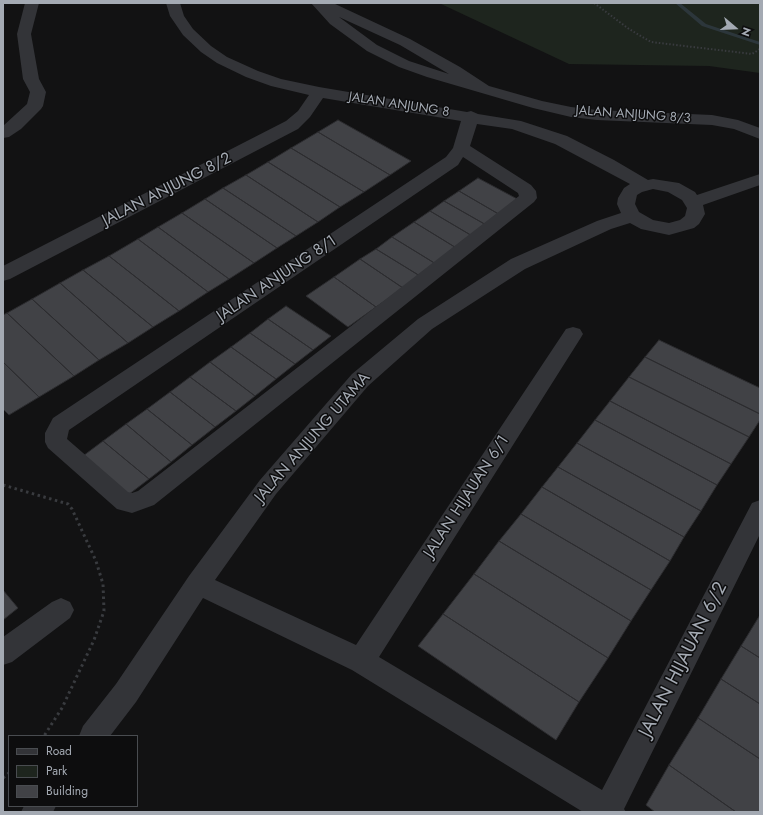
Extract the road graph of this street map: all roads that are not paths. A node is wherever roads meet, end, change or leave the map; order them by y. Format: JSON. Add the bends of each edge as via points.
{"nodes":[{"id":1,"x":32,"y":3,"type":"edge"},
{"id":2,"x":173,"y":3,"type":"edge"},
{"id":3,"x":318,"y":3,"type":"edge"},
{"id":4,"x":322,"y":3,"type":"edge"},
{"id":5,"x":483,"y":89,"type":"junction"},
{"id":6,"x":319,"y":92,"type":"junction"},
{"id":7,"x":471,"y":116,"type":"junction"},
{"id":8,"x":3,"y":133,"type":"edge"},
{"id":9,"x":760,"y":134,"type":"edge"},
{"id":10,"x":461,"y":148,"type":"junction"},
{"id":11,"x":760,"y":179,"type":"edge"},
{"id":12,"x":644,"y":185,"type":"junction"},
{"id":13,"x":694,"y":202,"type":"junction"},
{"id":14,"x":632,"y":216,"type":"junction"},
{"id":15,"x":3,"y":274,"type":"edge"},
{"id":16,"x":573,"y":334,"type":"dead end"},
{"id":17,"x":760,"y":510,"type":"edge"},
{"id":18,"x":198,"y":584,"type":"junction"},
{"id":19,"x":61,"y":610,"type":"dead end"},
{"id":20,"x":3,"y":653,"type":"edge"},
{"id":21,"x":361,"y":661,"type":"junction"},
{"id":22,"x":94,"y":735,"type":"edge"},
{"id":23,"x":610,"y":811,"type":"edge"}],
"edges":[{"from":1,"to":8,"type":"street","via":[[24,34],[31,79],[38,92],[35,106]]},
{"from":2,"to":6,"type":"street","name":"JALAN ANJUNG 8","via":[[177,16],[188,32],[222,60],[278,83]]},
{"from":3,"to":5,"type":"street","name":"JALAN ANJUNG 8/3","via":[[335,21],[372,48],[411,67]]},
{"from":4,"to":5,"type":"street","name":"JALAN ANJUNG 8/3","via":[[405,42]]},
{"from":5,"to":9,"type":"street","name":"JALAN ANJUNG 8/3","via":[[571,112],[712,120],[738,125]]},
{"from":6,"to":7,"type":"street","name":"JALAN ANJUNG 8"},
{"from":6,"to":15,"type":"street","name":"JALAN ANJUNG 8/2","via":[[304,114],[292,125]]},
{"from":7,"to":10,"type":"street","name":"JALAN ANJUNG 8/1"},
{"from":7,"to":12,"type":"street","name":"JALAN ANJUNG 8","via":[[515,125],[561,140]]},
{"from":10,"to":10,"type":"street","name":"JALAN ANJUNG 8/1","via":[[524,189],[529,194],[528,198],[146,498],[132,503],[120,499],[56,442],[56,433],[61,424],[452,161]]},
{"from":11,"to":13,"type":"street"},
{"from":12,"to":13,"type":"street","via":[[673,187]]},
{"from":12,"to":14,"type":"street","via":[[630,192],[627,198],[626,204]]},
{"from":13,"to":14,"type":"street","via":[[696,214],[687,224],[678,227],[658,228]]},
{"from":14,"to":18,"type":"street","name":"JALAN ANJUNG UTAMA","via":[[604,225],[518,264],[425,324],[360,380],[268,487]]},
{"from":16,"to":21,"type":"street","name":"JALAN HIJAUAN 6/1"},
{"from":17,"to":23,"type":"street","name":"JALAN HIJAUAN 6/2"},
{"from":18,"to":21,"type":"street"},
{"from":18,"to":22,"type":"street","name":"JALAN ANJUNG UTAMA","via":[[126,692]]},
{"from":19,"to":20,"type":"street"},
{"from":21,"to":23,"type":"street"}]}
